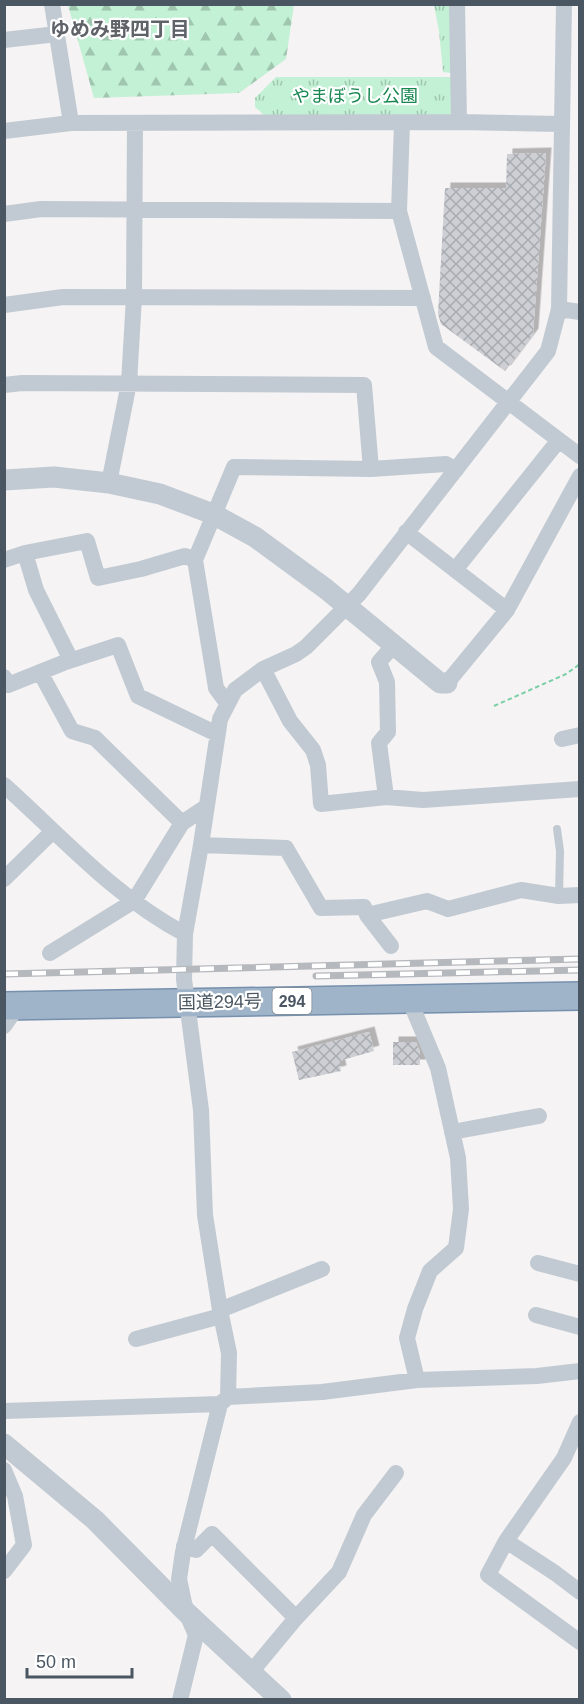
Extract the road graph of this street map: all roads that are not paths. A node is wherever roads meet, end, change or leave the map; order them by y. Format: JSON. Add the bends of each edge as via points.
{"nodes":[{"id":1,"x":52,"y":4,"type":"edge"},
{"id":2,"x":457,"y":4,"type":"edge"},
{"id":3,"x":564,"y":4,"type":"edge"},
{"id":4,"x":57,"y":34,"type":"junction"},
{"id":5,"x":4,"y":40,"type":"edge"},
{"id":6,"x":459,"y":122,"type":"junction"},
{"id":7,"x":71,"y":123,"type":"junction"},
{"id":8,"x":135,"y":123,"type":"junction"},
{"id":9,"x":402,"y":123,"type":"junction"},
{"id":10,"x":561,"y":124,"type":"junction"},
{"id":11,"x":4,"y":131,"type":"edge"},
{"id":12,"x":135,"y":210,"type":"junction"},
{"id":13,"x":399,"y":211,"type":"junction"},
{"id":14,"x":4,"y":214,"type":"edge"},
{"id":15,"x":134,"y":297,"type":"junction"},
{"id":16,"x":423,"y":298,"type":"junction"},
{"id":17,"x":4,"y":305,"type":"edge"},
{"id":18,"x":559,"y":309,"type":"junction"},
{"id":19,"x":579,"y":312,"type":"edge"},
{"id":20,"x":129,"y":383,"type":"junction"},
{"id":21,"x":4,"y":385,"type":"edge"},
{"id":22,"x":510,"y":402,"type":"junction"},
{"id":23,"x":559,"y":440,"type":"junction"},
{"id":24,"x":579,"y":456,"type":"edge"},
{"id":25,"x":371,"y":469,"type":"junction"},
{"id":26,"x":456,"y":470,"type":"junction"},
{"id":27,"x":579,"y":476,"type":"edge"},
{"id":28,"x":4,"y":480,"type":"edge"},
{"id":29,"x":109,"y":483,"type":"junction"},
{"id":30,"x":213,"y":514,"type":"junction"},
{"id":31,"x":406,"y":532,"type":"junction"},
{"id":32,"x":25,"y":553,"type":"junction"},
{"id":33,"x":4,"y":560,"type":"edge"},
{"id":34,"x":195,"y":560,"type":"junction"},
{"id":35,"x":455,"y":570,"type":"junction"},
{"id":36,"x":347,"y":605,"type":"junction"},
{"id":37,"x":507,"y":610,"type":"junction"},
{"id":38,"x":394,"y":645,"type":"junction"},
{"id":39,"x":70,"y":660,"type":"junction"},
{"id":40,"x":263,"y":669,"type":"junction"},
{"id":41,"x":40,"y":672,"type":"junction"},
{"id":42,"x":4,"y":677,"type":"edge"},
{"id":43,"x":447,"y":683,"type":"joint"},
{"id":44,"x":227,"y":703,"type":"junction"},
{"id":45,"x":217,"y":734,"type":"junction"},
{"id":46,"x":579,"y":735,"type":"edge"},
{"id":47,"x":562,"y":739,"type":"dead end"},
{"id":48,"x":4,"y":786,"type":"edge"},
{"id":49,"x":579,"y":789,"type":"edge"},
{"id":50,"x":386,"y":797,"type":"junction"},
{"id":51,"x":206,"y":807,"type":"junction"},
{"id":52,"x":182,"y":823,"type":"junction"},
{"id":53,"x":557,"y":829,"type":"dead end"},
{"id":54,"x":52,"y":832,"type":"junction"},
{"id":55,"x":201,"y":845,"type":"junction"},
{"id":56,"x":4,"y":879,"type":"edge"},
{"id":57,"x":579,"y":895,"type":"edge"},
{"id":58,"x":560,"y":896,"type":"junction"},
{"id":59,"x":134,"y":901,"type":"junction"},
{"id":60,"x":367,"y":915,"type":"junction"},
{"id":61,"x":185,"y":934,"type":"junction"},
{"id":62,"x":391,"y":946,"type":"dead end"},
{"id":63,"x":50,"y":953,"type":"dead end"},
{"id":64,"x":579,"y":996,"type":"edge"},
{"id":65,"x":409,"y":999,"type":"junction"},
{"id":66,"x":186,"y":1002,"type":"junction"},
{"id":67,"x":9,"y":1012,"type":"edge"},
{"id":68,"x":540,"y":1116,"type":"dead end"},
{"id":69,"x":452,"y":1132,"type":"junction"},
{"id":70,"x":538,"y":1263,"type":"dead end"},
{"id":71,"x":322,"y":1269,"type":"dead end"},
{"id":72,"x":579,"y":1275,"type":"edge"},
{"id":73,"x":220,"y":1313,"type":"junction"},
{"id":74,"x":536,"y":1315,"type":"dead end"},
{"id":75,"x":579,"y":1327,"type":"edge"},
{"id":76,"x":136,"y":1339,"type":"dead end"},
{"id":77,"x":579,"y":1371,"type":"edge"},
{"id":78,"x":417,"y":1380,"type":"junction"},
{"id":79,"x":224,"y":1401,"type":"junction"},
{"id":80,"x":4,"y":1411,"type":"edge"},
{"id":81,"x":579,"y":1422,"type":"edge"},
{"id":82,"x":4,"y":1444,"type":"edge"},
{"id":83,"x":4,"y":1470,"type":"edge"},
{"id":84,"x":396,"y":1473,"type":"dead end"},
{"id":85,"x":506,"y":1541,"type":"junction"},
{"id":86,"x":184,"y":1546,"type":"junction"},
{"id":87,"x":4,"y":1571,"type":"edge"},
{"id":88,"x":579,"y":1592,"type":"edge"},
{"id":89,"x":186,"y":1612,"type":"junction"},
{"id":90,"x":296,"y":1618,"type":"junction"},
{"id":91,"x":579,"y":1642,"type":"edge"},
{"id":92,"x":252,"y":1671,"type":"junction"},
{"id":93,"x":180,"y":1700,"type":"edge"},
{"id":94,"x":281,"y":1700,"type":"edge"}],
"edges":[{"from":1,"to":4,"type":"street"},
{"from":2,"to":6,"type":"street"},
{"from":3,"to":10,"type":"street"},
{"from":4,"to":5,"type":"street"},
{"from":4,"to":7,"type":"street"},
{"from":6,"to":9,"type":"street"},
{"from":6,"to":10,"type":"street"},
{"from":7,"to":8,"type":"street"},
{"from":7,"to":11,"type":"street"},
{"from":8,"to":9,"type":"street"},
{"from":8,"to":12,"type":"street"},
{"from":9,"to":13,"type":"street"},
{"from":10,"to":18,"type":"street"},
{"from":12,"to":13,"type":"street"},
{"from":12,"to":14,"type":"street","via":[[41,209]]},
{"from":12,"to":15,"type":"street"},
{"from":13,"to":16,"type":"street"},
{"from":15,"to":16,"type":"street"},
{"from":15,"to":17,"type":"street","via":[[63,297]]},
{"from":15,"to":20,"type":"street"},
{"from":16,"to":22,"type":"street","via":[[436,347]]},
{"from":18,"to":19,"type":"street"},
{"from":18,"to":22,"type":"street","via":[[548,351]]},
{"from":20,"to":21,"type":"street"},
{"from":20,"to":25,"type":"street","via":[[364,385]]},
{"from":20,"to":29,"type":"street"},
{"from":22,"to":23,"type":"street"},
{"from":22,"to":26,"type":"street"},
{"from":23,"to":24,"type":"street"},
{"from":23,"to":35,"type":"street"},
{"from":25,"to":26,"type":"street","via":[[446,464]]},
{"from":25,"to":30,"type":"street","via":[[234,467]]},
{"from":26,"to":31,"type":"street"},
{"from":27,"to":37,"type":"street"},
{"from":28,"to":29,"type":"street","via":[[54,477]]},
{"from":29,"to":30,"type":"street","via":[[160,495]]},
{"from":30,"to":34,"type":"street"},
{"from":30,"to":36,"type":"street","via":[[255,537]]},
{"from":31,"to":35,"type":"street"},
{"from":31,"to":36,"type":"street"},
{"from":32,"to":33,"type":"street"},
{"from":32,"to":34,"type":"street","via":[[87,541],[98,578],[185,556]]},
{"from":32,"to":39,"type":"street","via":[[36,590]]},
{"from":34,"to":44,"type":"street","via":[[216,688]]},
{"from":35,"to":37,"type":"street"},
{"from":36,"to":38,"type":"street"},
{"from":36,"to":40,"type":"street","via":[[301,651]]},
{"from":37,"to":43,"type":"street"},
{"from":38,"to":43,"type":"street","via":[[440,683]]},
{"from":38,"to":50,"type":"street","via":[[380,662],[387,682],[388,732],[379,743]]},
{"from":39,"to":41,"type":"street"},
{"from":39,"to":45,"type":"street","via":[[118,645],[138,696]]},
{"from":40,"to":44,"type":"street","via":[[235,690]]},
{"from":40,"to":50,"type":"street","via":[[290,722],[313,750],[321,804]]},
{"from":41,"to":42,"type":"street","via":[[8,685]]},
{"from":41,"to":52,"type":"street","via":[[72,731],[95,738]]},
{"from":44,"to":45,"type":"street"},
{"from":45,"to":51,"type":"street"},
{"from":46,"to":47,"type":"street"},
{"from":48,"to":54,"type":"street"},
{"from":49,"to":50,"type":"street","via":[[423,800]]},
{"from":51,"to":52,"type":"street"},
{"from":51,"to":55,"type":"street"},
{"from":52,"to":59,"type":"street"},
{"from":53,"to":58,"type":"lane"},
{"from":54,"to":56,"type":"street"},
{"from":54,"to":59,"type":"street"},
{"from":55,"to":60,"type":"street","via":[[286,848],[321,908],[364,907]]},
{"from":55,"to":61,"type":"street"},
{"from":57,"to":58,"type":"street"},
{"from":58,"to":60,"type":"street","via":[[521,890],[448,909],[427,901]]},
{"from":59,"to":61,"type":"street"},
{"from":59,"to":63,"type":"street"},
{"from":60,"to":62,"type":"street"},
{"from":61,"to":66,"type":"street"},
{"from":64,"to":65,"type":"highway","name":"国道294号","number":"294"},
{"from":65,"to":66,"type":"highway","name":"国道294号","number":"294"},
{"from":65,"to":69,"type":"street","via":[[438,1068]]},
{"from":66,"to":67,"type":"highway","name":"国道294号","number":"294"},
{"from":66,"to":73,"type":"street","via":[[201,1110],[205,1215]]},
{"from":68,"to":69,"type":"street"},
{"from":69,"to":78,"type":"street","via":[[461,1209],[456,1248],[430,1271],[415,1310],[407,1338]]},
{"from":70,"to":72,"type":"street"},
{"from":71,"to":73,"type":"street"},
{"from":73,"to":76,"type":"street"},
{"from":73,"to":79,"type":"street","via":[[229,1353]]},
{"from":74,"to":75,"type":"street"},
{"from":77,"to":78,"type":"street"},
{"from":78,"to":79,"type":"street"},
{"from":79,"to":80,"type":"street"},
{"from":79,"to":86,"type":"street"},
{"from":81,"to":85,"type":"street","via":[[564,1458]]},
{"from":82,"to":89,"type":"street","via":[[94,1520]]},
{"from":83,"to":87,"type":"street","via":[[15,1496],[24,1545]]},
{"from":84,"to":90,"type":"street","via":[[363,1515],[339,1572]]},
{"from":85,"to":88,"type":"street"},
{"from":85,"to":91,"type":"street","via":[[488,1575]]},
{"from":86,"to":89,"type":"street","via":[[179,1579]]},
{"from":86,"to":90,"type":"street","via":[[196,1550],[212,1534]]},
{"from":89,"to":92,"type":"street"},
{"from":89,"to":93,"type":"street","via":[[196,1635]]},
{"from":90,"to":92,"type":"street"},
{"from":92,"to":94,"type":"street"}]}
